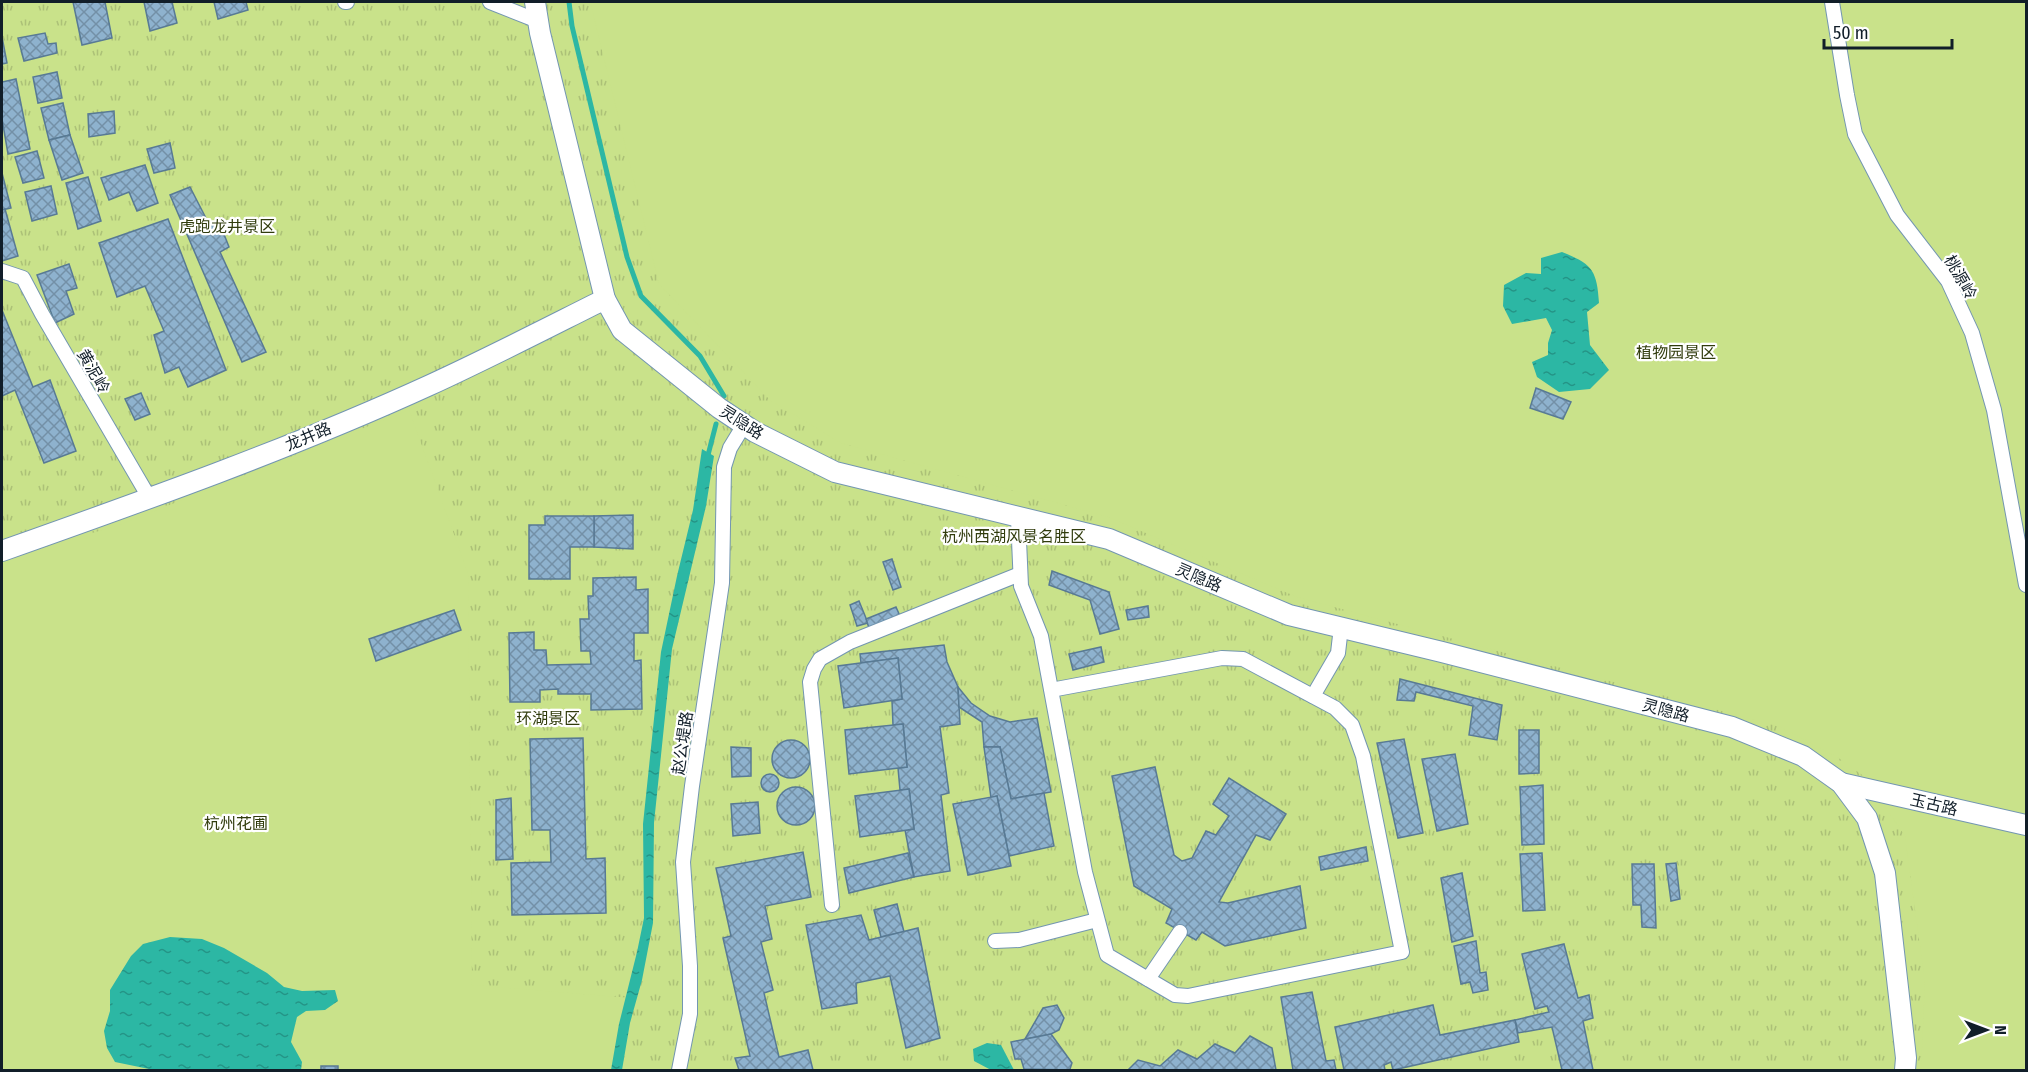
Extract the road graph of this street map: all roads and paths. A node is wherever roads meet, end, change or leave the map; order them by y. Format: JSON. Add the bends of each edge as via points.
{"nodes":[{"id":1,"x":490,"y":2,"type":"edge"},
{"id":2,"x":1832,"y":2,"type":"edge"},
{"id":3,"x":536,"y":11,"type":"edge"},
{"id":4,"x":2,"y":271,"type":"edge"},
{"id":5,"x":605,"y":299,"type":"junction"},
{"id":6,"x":744,"y":424,"type":"junction"},
{"id":7,"x":150,"y":499,"type":"junction"},
{"id":8,"x":1018,"y":517,"type":"junction"},
{"id":9,"x":2,"y":551,"type":"edge"},
{"id":10,"x":1020,"y":574,"type":"junction"},
{"id":11,"x":2026,"y":585,"type":"edge"},
{"id":12,"x":1341,"y":627,"type":"junction"},
{"id":13,"x":1051,"y":690,"type":"junction"},
{"id":14,"x":1313,"y":696,"type":"junction"},
{"id":15,"x":1841,"y":783,"type":"junction"},
{"id":16,"x":2026,"y":825,"type":"edge"},
{"id":17,"x":831,"y":905,"type":"dead end"},
{"id":18,"x":1097,"y":920,"type":"junction"},
{"id":19,"x":1180,"y":932,"type":"dead end"},
{"id":20,"x":996,"y":941,"type":"dead end"},
{"id":21,"x":1148,"y":979,"type":"junction"},
{"id":22,"x":679,"y":1071,"type":"edge"},
{"id":23,"x":1905,"y":1071,"type":"edge"}],
"edges":[{"from":1,"to":3,"type":"street"},
{"from":2,"to":11,"type":"street","name":"桃源岭","via":[[1855,134],[1897,214],[1948,281],[1972,333],[1994,410]]},
{"from":3,"to":5,"type":"main road","name":"灵隐路"},
{"from":4,"to":7,"type":"street","name":"黄泥岭","via":[[23,278]]},
{"from":5,"to":6,"type":"main road","name":"灵隐路","via":[[622,330]]},
{"from":5,"to":7,"type":"main road","name":"龙井路","via":[[429,385]]},
{"from":6,"to":8,"type":"main road","name":"灵隐路","via":[[835,472]]},
{"from":6,"to":22,"type":"street","name":"赵公堤路","via":[[724,467],[722,583],[683,862],[690,1014]]},
{"from":7,"to":9,"type":"main road","name":"龙井路"},
{"from":8,"to":10,"type":"street"},
{"from":8,"to":12,"type":"main road","name":"灵隐路","via":[[1109,539],[1289,615]]},
{"from":10,"to":13,"type":"street","via":[[1020,586],[1041,636]]},
{"from":10,"to":17,"type":"street","via":[[850,642],[820,659],[814,669],[810,682]]},
{"from":12,"to":14,"type":"street","via":[[1338,653]]},
{"from":12,"to":15,"type":"main road","name":"灵隐路","via":[[1732,727],[1803,756]]},
{"from":13,"to":14,"type":"street","via":[[1222,658],[1243,659]]},
{"from":13,"to":18,"type":"street"},
{"from":14,"to":21,"type":"street","via":[[1335,708],[1352,725],[1363,756],[1402,951],[1188,996],[1175,995]]},
{"from":15,"to":16,"type":"main road","name":"玉古路"},
{"from":15,"to":23,"type":"main road","name":"灵隐路","via":[[1867,818],[1885,873]]},
{"from":18,"to":20,"type":"street","via":[[1019,940]]},
{"from":18,"to":21,"type":"street","via":[[1107,956]]},
{"from":19,"to":21,"type":"street"}]}
